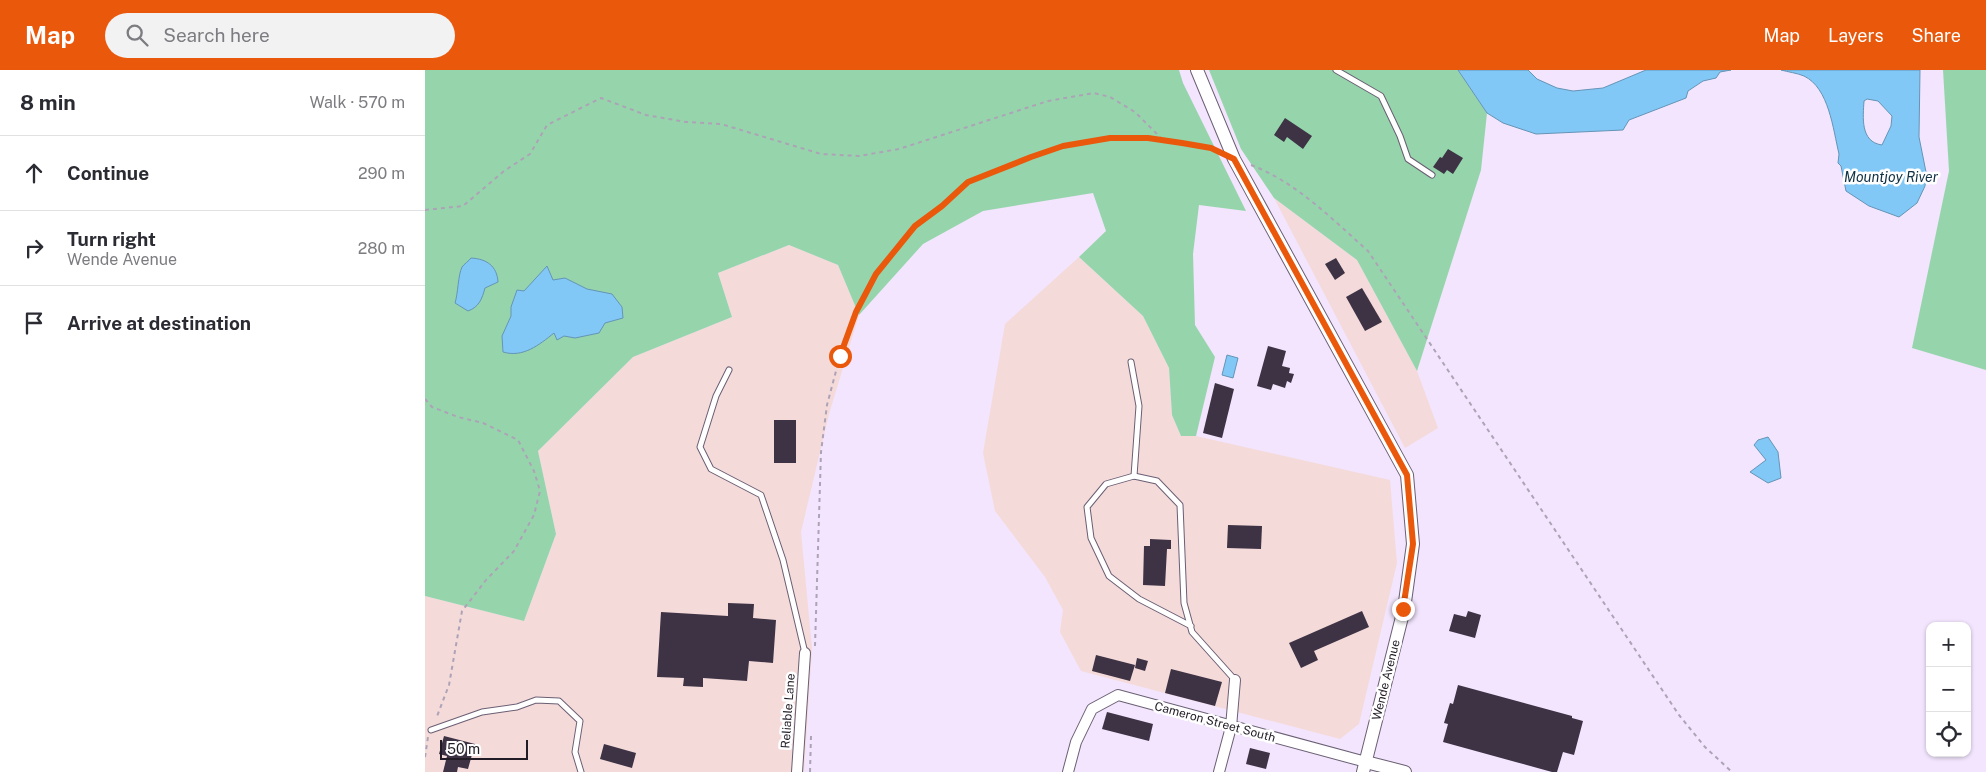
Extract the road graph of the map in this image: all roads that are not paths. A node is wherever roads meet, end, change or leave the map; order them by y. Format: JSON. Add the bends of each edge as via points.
{"nodes":[{"id":1,"x":1197,"y":70,"type":"edge"},
{"id":2,"x":1336,"y":70,"type":"edge"},
{"id":3,"x":1432,"y":175,"type":"dead end"},
{"id":4,"x":1131,"y":362,"type":"dead end"},
{"id":5,"x":729,"y":370,"type":"dead end"},
{"id":6,"x":1134,"y":476,"type":"junction"},
{"id":7,"x":1191,"y":626,"type":"junction"},
{"id":8,"x":810,"y":652,"type":"joint"},
{"id":9,"x":1235,"y":680,"type":"joint"},
{"id":10,"x":1231,"y":727,"type":"junction"},
{"id":11,"x":431,"y":730,"type":"road end"},
{"id":12,"x":1365,"y":767,"type":"edge"},
{"id":13,"x":581,"y":772,"type":"edge"},
{"id":14,"x":797,"y":772,"type":"edge"},
{"id":15,"x":1068,"y":772,"type":"edge"},
{"id":16,"x":1219,"y":772,"type":"edge"},
{"id":17,"x":1405,"y":772,"type":"edge"}],
"edges":[{"from":1,"to":12,"type":"street","name":"Wende Avenue","via":[[1234,159],[1407,475],[1413,544],[1403,609]]},
{"from":2,"to":3,"type":"lane","via":[[1381,96],[1408,159]]},
{"from":4,"to":6,"type":"lane","via":[[1139,406]]},
{"from":5,"to":8,"type":"lane","via":[[716,396],[700,447],[711,469],[761,495]]},
{"from":6,"to":7,"type":"lane","via":[[1157,481],[1181,505],[1184,603]]},
{"from":6,"to":7,"type":"lane","via":[[1106,484],[1087,507],[1091,538],[1109,576],[1139,599]]},
{"from":7,"to":9,"type":"lane","via":[[1192,632]]},
{"from":8,"to":14,"type":"street","name":"Reliable Lane"},
{"from":9,"to":10,"type":"street"},
{"from":10,"to":12,"type":"street","name":"Cameron Street South"},
{"from":10,"to":15,"type":"street","name":"Cameron Street South","via":[[1118,695],[1092,709],[1076,742]]},
{"from":10,"to":16,"type":"street"},
{"from":11,"to":13,"type":"lane","via":[[481,712],[517,707],[536,700],[559,702],[580,721],[575,752]]},
{"from":12,"to":17,"type":"street","name":"Cameron Street South"}]}
